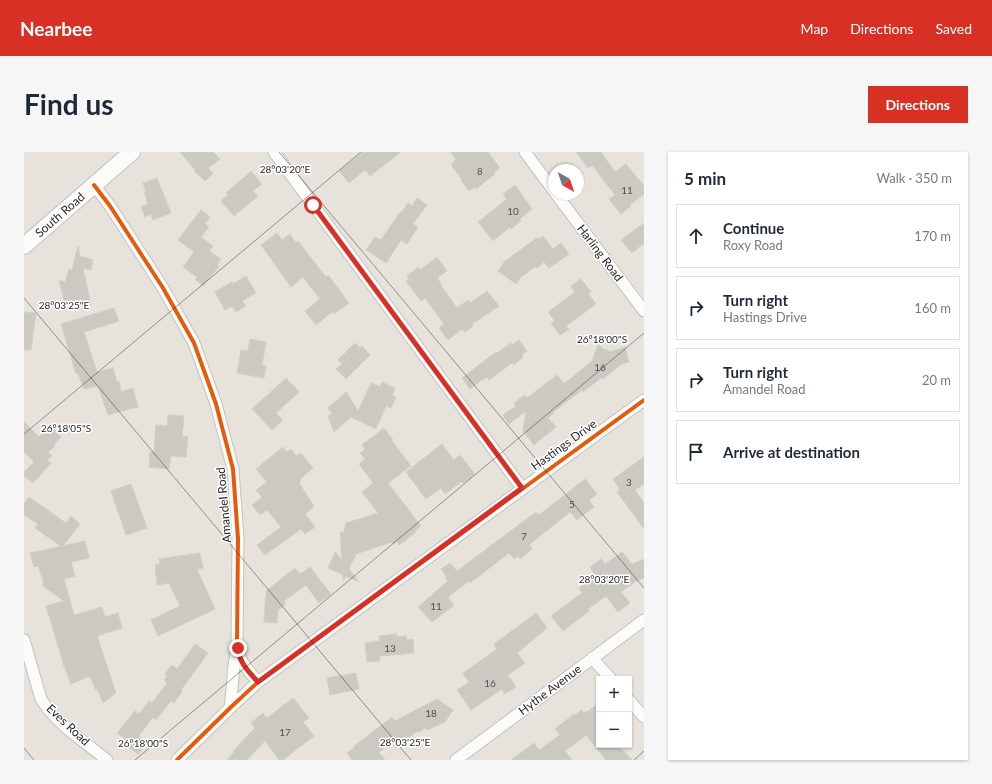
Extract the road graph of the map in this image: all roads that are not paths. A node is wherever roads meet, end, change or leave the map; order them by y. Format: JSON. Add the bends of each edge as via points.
{"nodes":[{"id":1,"x":132,"y":152,"type":"edge"},
{"id":2,"x":274,"y":152,"type":"edge"},
{"id":3,"x":525,"y":152,"type":"edge"},
{"id":4,"x":548,"y":183,"type":"edge"},
{"id":5,"x":94,"y":185,"type":"junction"},
{"id":6,"x":561,"y":200,"type":"edge"},
{"id":7,"x":24,"y":246,"type":"edge"},
{"id":8,"x":644,"y":311,"type":"edge"},
{"id":9,"x":644,"y":400,"type":"edge"},
{"id":10,"x":522,"y":488,"type":"junction"},
{"id":11,"x":644,"y":620,"type":"edge"},
{"id":12,"x":24,"y":640,"type":"edge"},
{"id":13,"x":238,"y":648,"type":"junction"},
{"id":14,"x":592,"y":658,"type":"junction"},
{"id":15,"x":608,"y":676,"type":"edge"},
{"id":16,"x":258,"y":682,"type":"junction"},
{"id":17,"x":632,"y":703,"type":"edge"},
{"id":18,"x":230,"y":708,"type":"junction"},
{"id":19,"x":644,"y":717,"type":"edge"},
{"id":20,"x":106,"y":760,"type":"edge"},
{"id":21,"x":177,"y":760,"type":"edge"},
{"id":22,"x":456,"y":760,"type":"edge"}],
"edges":[{"from":1,"to":5,"type":"street","name":"South Road"},
{"from":2,"to":10,"type":"street"},
{"from":3,"to":4,"type":"street"},
{"from":5,"to":7,"type":"street","name":"South Road"},
{"from":5,"to":13,"type":"street","name":"Amandel Road","via":[[110,206],[194,343],[216,404],[233,469],[238,538]]},
{"from":6,"to":8,"type":"street","name":"Harling Road"},
{"from":9,"to":10,"type":"street","name":"Hastings Drive"},
{"from":10,"to":16,"type":"street","name":"Hastings Drive"},
{"from":11,"to":14,"type":"street","name":"Hythe Avenue"},
{"from":12,"to":20,"type":"street","name":"Eves Road","via":[[45,704],[58,720]]},
{"from":13,"to":16,"type":"street","name":"Amandel Road","via":[[243,664]]},
{"from":13,"to":18,"type":"street","via":[[233,667]]},
{"from":14,"to":15,"type":"street"},
{"from":14,"to":22,"type":"street","name":"Hythe Avenue"},
{"from":16,"to":18,"type":"street","name":"Hastings Drive"},
{"from":17,"to":19,"type":"street"},
{"from":18,"to":21,"type":"street","name":"Hastings Drive"}]}
